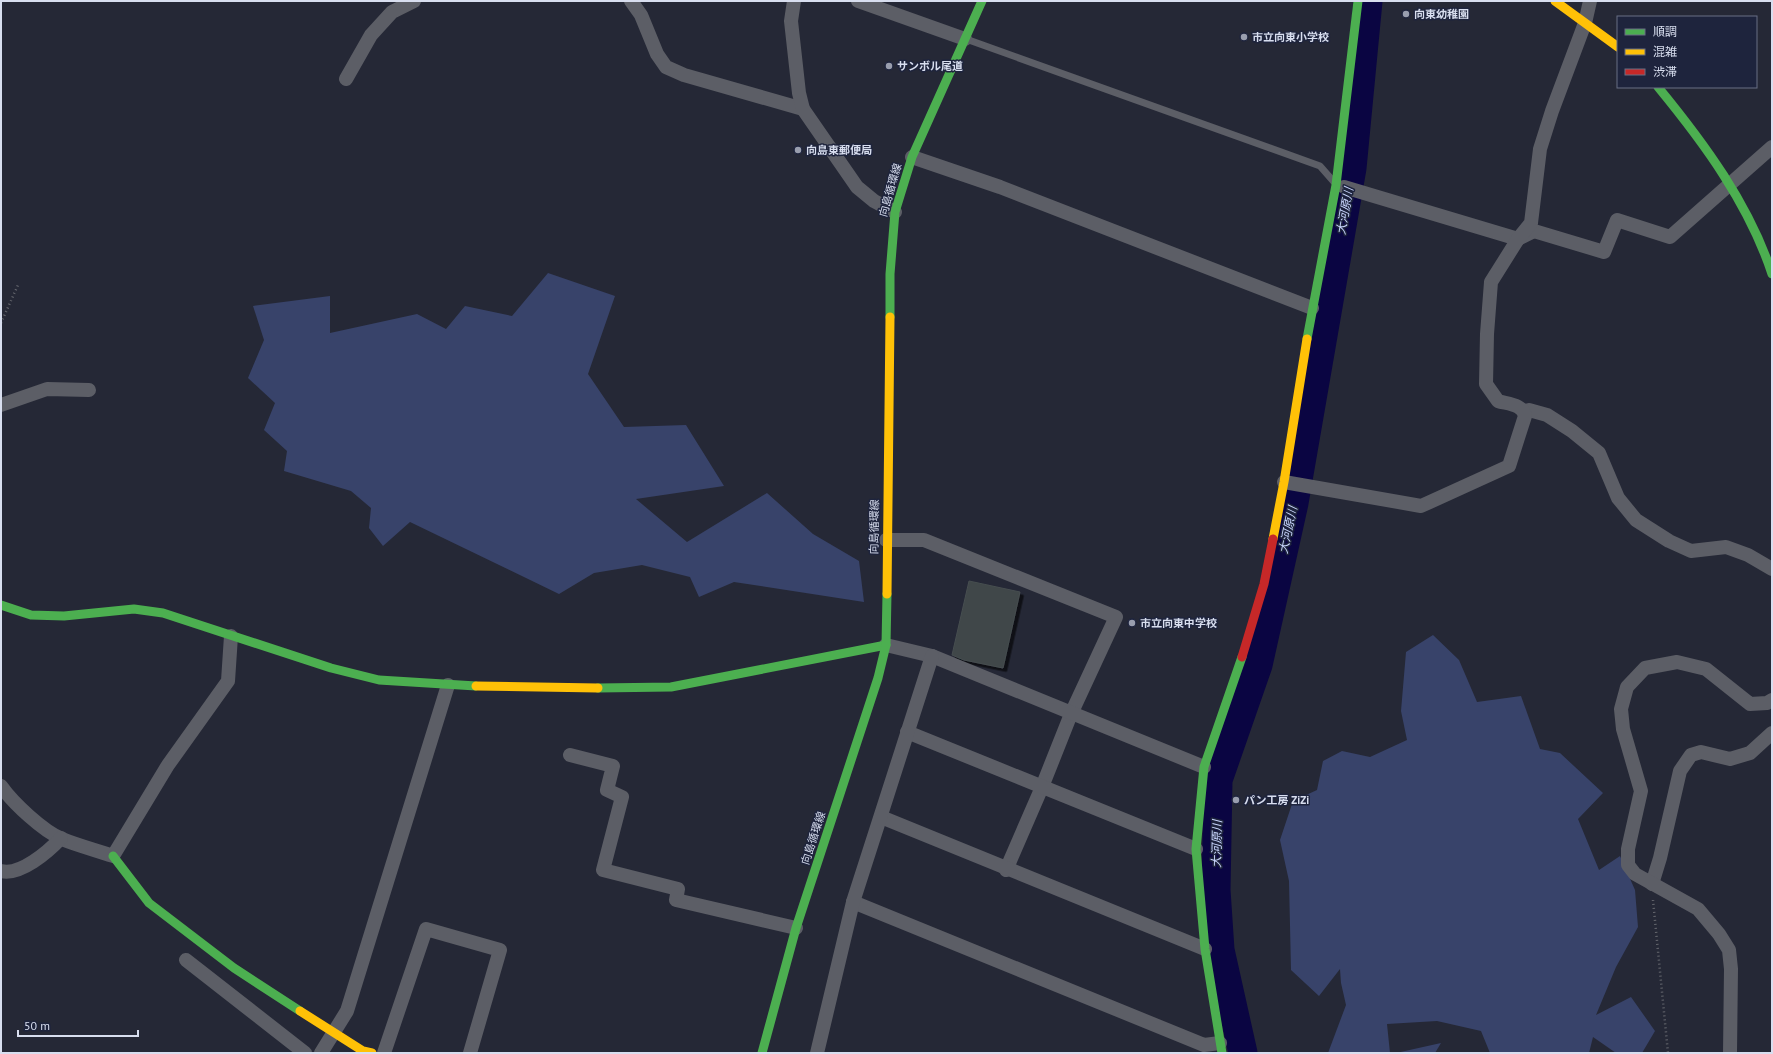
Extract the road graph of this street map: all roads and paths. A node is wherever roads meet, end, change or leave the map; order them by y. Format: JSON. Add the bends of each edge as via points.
{"nodes":[{"id":1,"x":414,"y":1,"type":"edge"},
{"id":2,"x":631,"y":1,"type":"edge"},
{"id":3,"x":794,"y":1,"type":"edge"},
{"id":4,"x":858,"y":1,"type":"edge"},
{"id":5,"x":982,"y":1,"type":"edge"},
{"id":6,"x":1358,"y":1,"type":"edge"},
{"id":7,"x":1555,"y":1,"type":"edge"},
{"id":8,"x":1590,"y":1,"type":"edge"},
{"id":9,"x":1586,"y":23,"type":"junction"},
{"id":10,"x":966,"y":39,"type":"junction"},
{"id":11,"x":1617,"y":46,"type":"edge"},
{"id":12,"x":346,"y":79,"type":"dead end"},
{"id":13,"x":1659,"y":88,"type":"edge"},
{"id":14,"x":803,"y":109,"type":"junction"},
{"id":15,"x":1772,"y":147,"type":"edge"},
{"id":16,"x":912,"y":157,"type":"junction"},
{"id":17,"x":1731,"y":184,"type":"junction"},
{"id":18,"x":1346,"y":187,"type":"junction"},
{"id":19,"x":895,"y":212,"type":"junction"},
{"id":20,"x":1518,"y":239,"type":"junction"},
{"id":21,"x":1772,"y":274,"type":"edge"},
{"id":22,"x":18,"y":285,"type":"dead end"},
{"id":23,"x":1312,"y":308,"type":"junction"},
{"id":24,"x":1,"y":323,"type":"edge"},
{"id":25,"x":89,"y":390,"type":"dead end"},
{"id":26,"x":1,"y":405,"type":"edge"},
{"id":27,"x":1524,"y":412,"type":"junction"},
{"id":28,"x":1284,"y":482,"type":"junction"},
{"id":29,"x":886,"y":540,"type":"junction"},
{"id":30,"x":1772,"y":569,"type":"edge"},
{"id":31,"x":1,"y":604,"type":"edge"},
{"id":32,"x":231,"y":636,"type":"junction"},
{"id":33,"x":886,"y":645,"type":"junction"},
{"id":34,"x":932,"y":656,"type":"junction"},
{"id":35,"x":448,"y":685,"type":"junction"},
{"id":36,"x":1772,"y":700,"type":"edge"},
{"id":37,"x":1071,"y":714,"type":"junction"},
{"id":38,"x":907,"y":732,"type":"junction"},
{"id":39,"x":1772,"y":733,"type":"edge"},
{"id":40,"x":570,"y":755,"type":"dead end"},
{"id":41,"x":1204,"y":767,"type":"junction"},
{"id":42,"x":1,"y":786,"type":"edge"},
{"id":43,"x":1042,"y":787,"type":"junction"},
{"id":44,"x":880,"y":818,"type":"junction"},
{"id":45,"x":61,"y":838,"type":"junction"},
{"id":46,"x":1196,"y":848,"type":"junction"},
{"id":47,"x":113,"y":856,"type":"junction"},
{"id":48,"x":1006,"y":870,"type":"junction"},
{"id":49,"x":1,"y":871,"type":"edge"},
{"id":50,"x":1652,"y":884,"type":"junction"},
{"id":51,"x":853,"y":902,"type":"junction"},
{"id":52,"x":796,"y":928,"type":"junction"},
{"id":53,"x":1205,"y":949,"type":"junction"},
{"id":54,"x":186,"y":960,"type":"dead end"},
{"id":55,"x":335,"y":1032,"type":"junction"},
{"id":56,"x":1221,"y":1048,"type":"edge"},
{"id":57,"x":305,"y":1053,"type":"edge"},
{"id":58,"x":320,"y":1053,"type":"edge"},
{"id":59,"x":372,"y":1053,"type":"edge"},
{"id":60,"x":384,"y":1053,"type":"edge"},
{"id":61,"x":470,"y":1053,"type":"edge"},
{"id":62,"x":762,"y":1053,"type":"edge"},
{"id":63,"x":817,"y":1053,"type":"edge"},
{"id":64,"x":1668,"y":1053,"type":"edge"},
{"id":65,"x":1730,"y":1053,"type":"edge"}],
"edges":[{"from":1,"to":12,"type":"street","via":[[392,12],[371,35]]},
{"from":2,"to":14,"type":"street","via":[[641,15],[657,54],[666,67],[684,75]]},
{"from":3,"to":14,"type":"street","via":[[791,21]]},
{"from":4,"to":10,"type":"street"},
{"from":5,"to":10,"type":"street","name":"向島循環線"},
{"from":6,"to":18,"type":"street"},
{"from":7,"to":9,"type":"street"},
{"from":8,"to":9,"type":"street"},
{"from":9,"to":11,"type":"street"},
{"from":9,"to":20,"type":"street","via":[[1540,149],[1531,223]]},
{"from":10,"to":16,"type":"street","name":"向島循環線"},
{"from":10,"to":18,"type":"lane","via":[[1320,166]]},
{"from":13,"to":17,"type":"street","via":[[1694,130]]},
{"from":14,"to":19,"type":"street","via":[[857,187],[874,201]]},
{"from":15,"to":17,"type":"street"},
{"from":16,"to":19,"type":"street","name":"向島循環線"},
{"from":16,"to":23,"type":"street","via":[[1000,187]]},
{"from":17,"to":20,"type":"street","via":[[1670,237],[1617,220],[1604,252],[1534,231]]},
{"from":17,"to":21,"type":"street"},
{"from":18,"to":20,"type":"street"},
{"from":18,"to":23,"type":"street"},
{"from":19,"to":29,"type":"street","name":"向島循環線","via":[[890,274]]},
{"from":20,"to":27,"type":"street","via":[[1491,282],[1486,384],[1498,401],[1521,408]]},
{"from":22,"to":24,"type":"path"},
{"from":23,"to":28,"type":"street"},
{"from":25,"to":26,"type":"street","via":[[47,389]]},
{"from":27,"to":28,"type":"street","via":[[1525,416],[1509,466],[1421,506]]},
{"from":27,"to":30,"type":"street","via":[[1529,410],[1547,415],[1600,453],[1618,498],[1636,520],[1669,541],[1691,550],[1726,547],[1748,554]]},
{"from":28,"to":41,"type":"street","via":[[1264,584],[1238,675]]},
{"from":29,"to":33,"type":"street","name":"向島循環線"},
{"from":29,"to":37,"type":"street","via":[[924,540],[1116,617]]},
{"from":31,"to":32,"type":"street","via":[[31,615],[64,616],[134,609],[163,613]]},
{"from":32,"to":35,"type":"street","via":[[331,668],[379,680]]},
{"from":32,"to":47,"type":"street","via":[[228,681],[168,765]]},
{"from":33,"to":34,"type":"street"},
{"from":33,"to":35,"type":"street","via":[[671,686],[573,688]]},
{"from":33,"to":52,"type":"street","name":"向島循環線","via":[[878,678]]},
{"from":34,"to":37,"type":"street"},
{"from":34,"to":38,"type":"street"},
{"from":35,"to":55,"type":"street","via":[[347,1011]]},
{"from":36,"to":50,"type":"street","via":[[1767,703],[1750,704],[1706,669],[1677,662],[1645,668],[1627,687],[1621,709],[1623,729],[1641,791],[1628,849],[1628,865],[1635,874]]},
{"from":37,"to":41,"type":"street"},
{"from":37,"to":43,"type":"street"},
{"from":38,"to":43,"type":"street"},
{"from":38,"to":44,"type":"street"},
{"from":39,"to":50,"type":"street","via":[[1750,753],[1730,759],[1701,752],[1691,755],[1680,772]]},
{"from":40,"to":52,"type":"street","via":[[613,766],[607,790],[622,797],[603,870],[678,889],[676,900]]},
{"from":41,"to":46,"type":"street"},
{"from":42,"to":45,"type":"street","via":[[10,798],[38,823]]},
{"from":43,"to":46,"type":"street"},
{"from":43,"to":48,"type":"street"},
{"from":44,"to":48,"type":"street"},
{"from":44,"to":51,"type":"street"},
{"from":45,"to":47,"type":"street"},
{"from":45,"to":49,"type":"street","via":[[20,870]]},
{"from":46,"to":53,"type":"street"},
{"from":47,"to":55,"type":"street","via":[[149,903],[234,968]]},
{"from":48,"to":53,"type":"street"},
{"from":50,"to":64,"type":"path"},
{"from":50,"to":65,"type":"street","via":[[1698,909],[1729,950],[1732,969]]},
{"from":51,"to":56,"type":"street","via":[[1204,1045]]},
{"from":51,"to":63,"type":"street"},
{"from":52,"to":62,"type":"street","name":"向島循環線"},
{"from":53,"to":56,"type":"street"},
{"from":54,"to":57,"type":"street"},
{"from":55,"to":58,"type":"street"},
{"from":55,"to":59,"type":"street"},
{"from":60,"to":61,"type":"street","via":[[426,929],[500,950]]}]}
